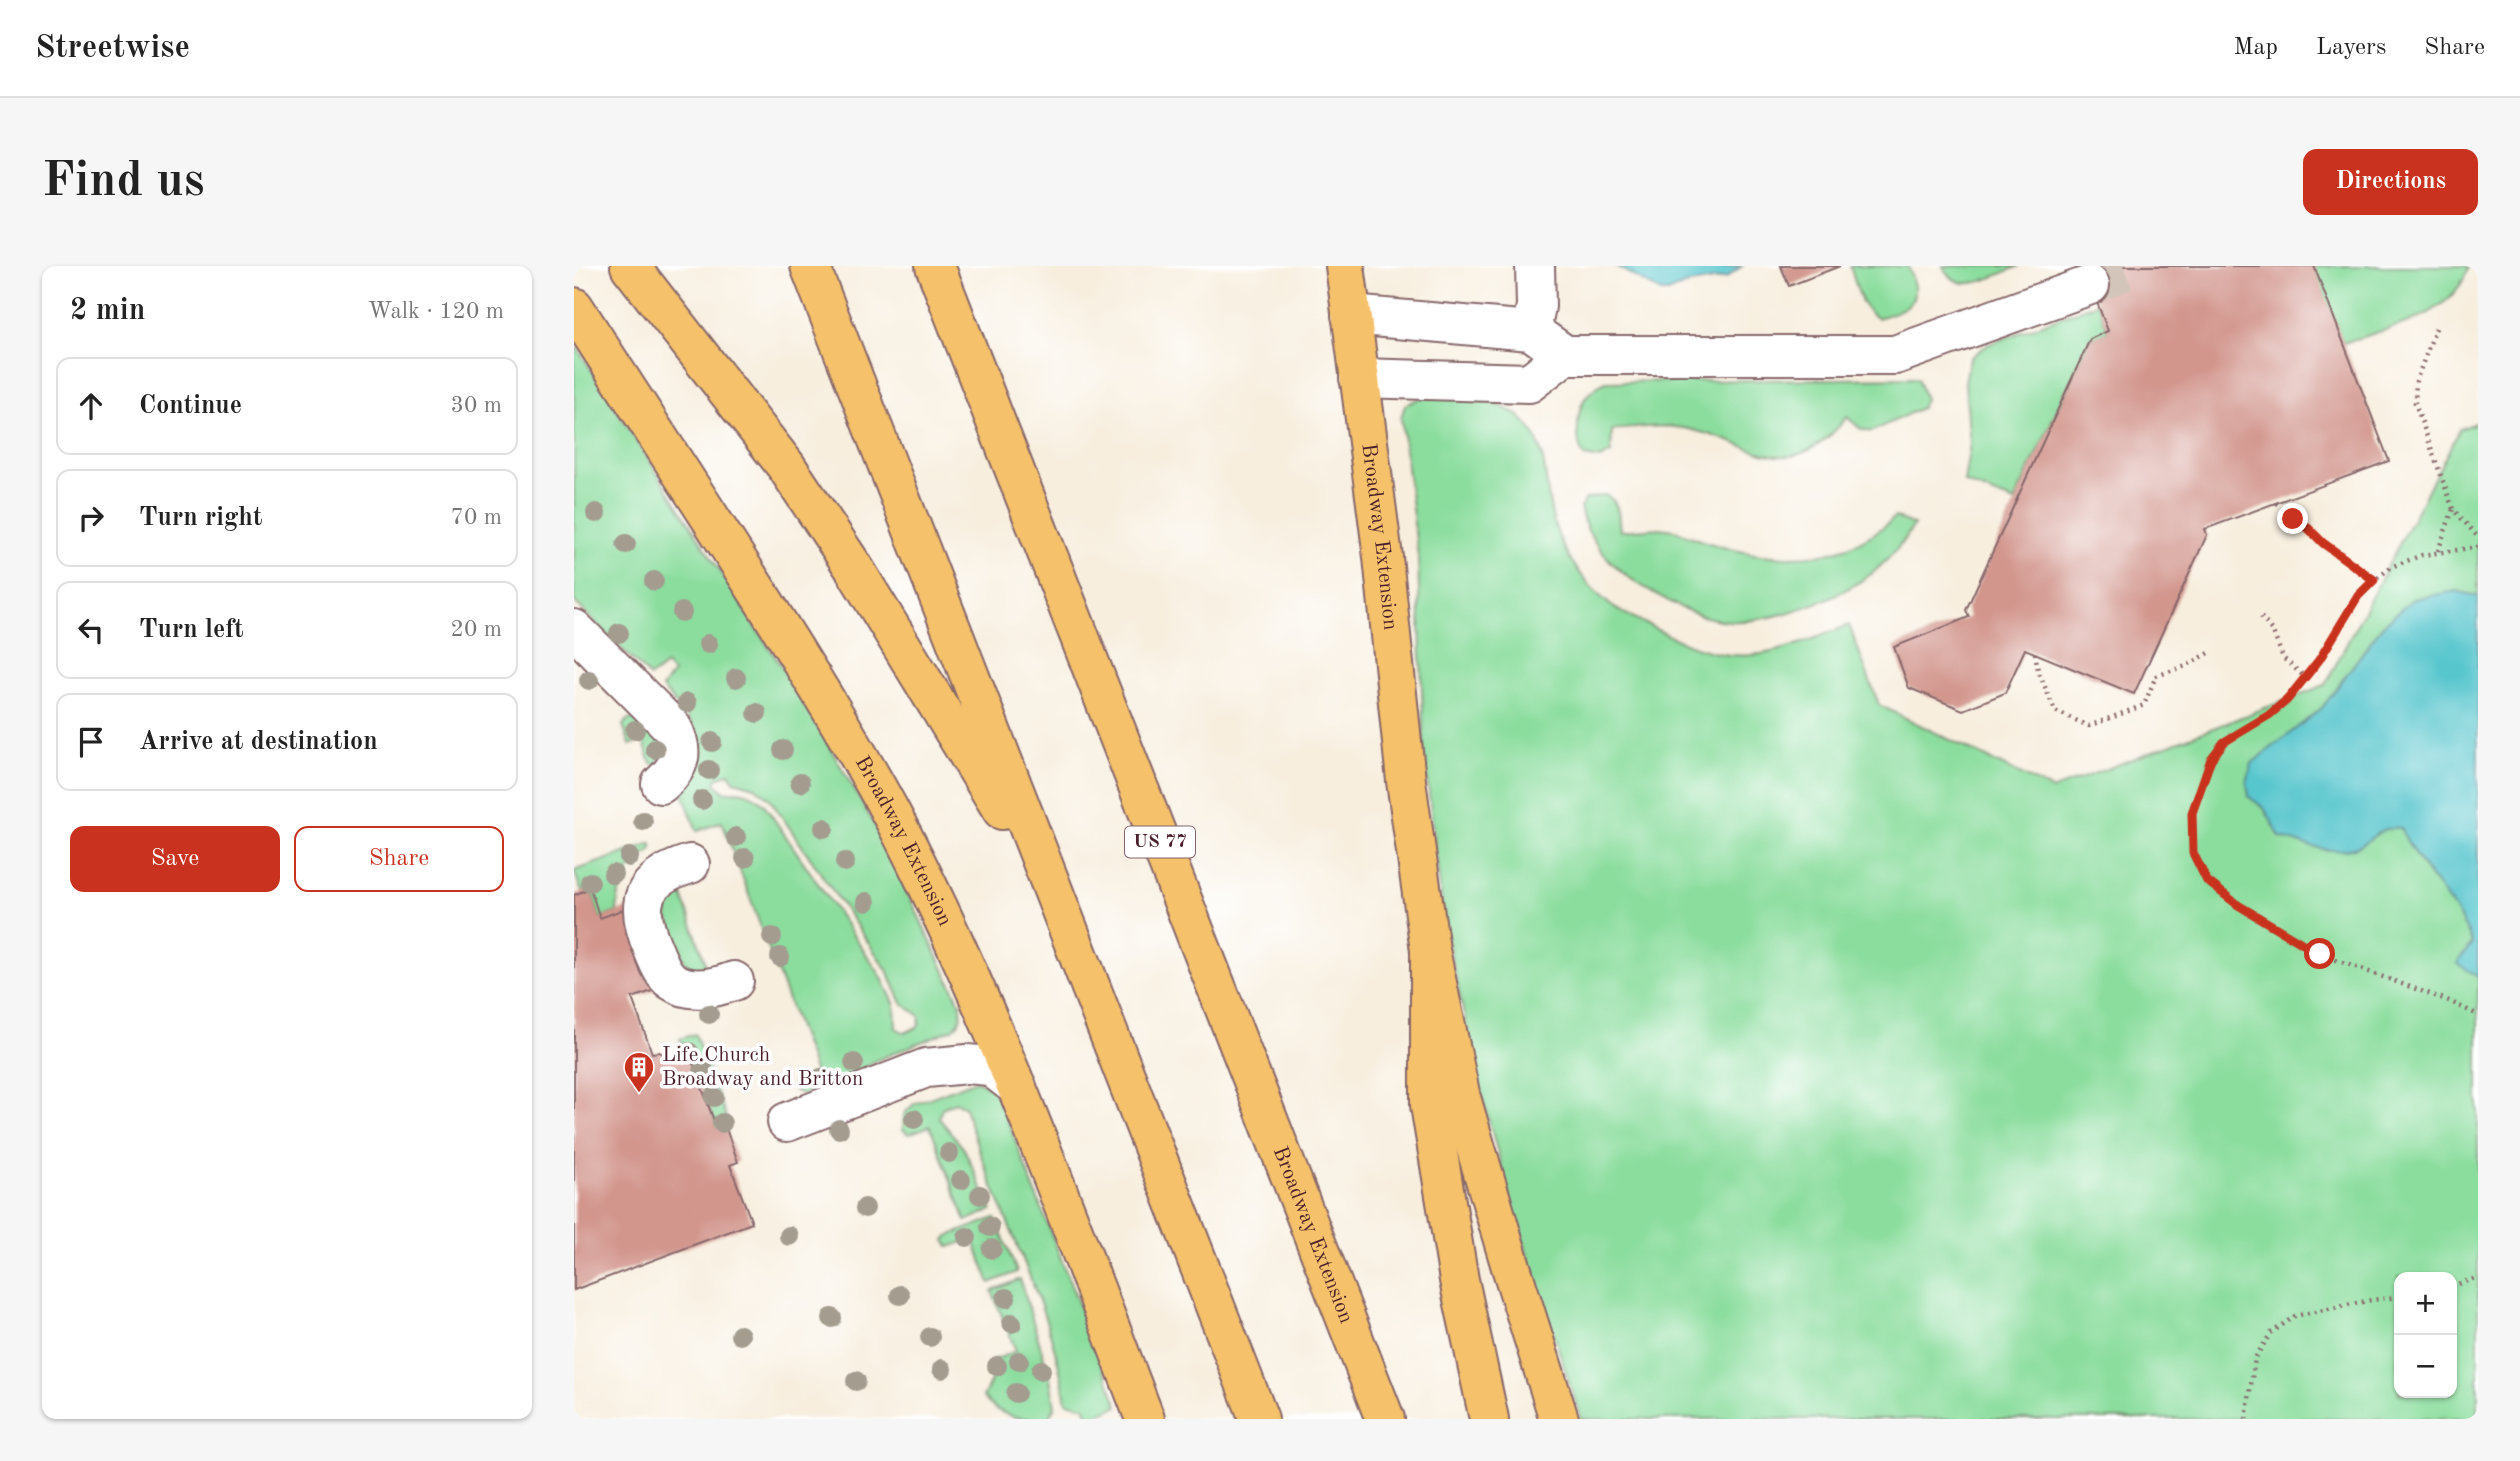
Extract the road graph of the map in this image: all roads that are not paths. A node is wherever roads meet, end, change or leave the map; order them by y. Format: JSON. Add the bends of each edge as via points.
{"nodes":[{"id":1,"x":630,"y":266,"type":"edge"},
{"id":2,"x":810,"y":266,"type":"edge"},
{"id":3,"x":935,"y":266,"type":"edge"},
{"id":4,"x":1345,"y":266,"type":"edge"},
{"id":5,"x":1535,"y":266,"type":"edge"},
{"id":6,"x":2090,"y":285,"type":"tunnel mouth"},
{"id":7,"x":1351,"y":315,"type":"junction"},
{"id":8,"x":580,"y":323,"type":"edge"},
{"id":9,"x":1531,"y":331,"type":"junction"},
{"id":10,"x":1565,"y":355,"type":"junction"},
{"id":11,"x":1359,"y":378,"type":"junction"},
{"id":12,"x":574,"y":629,"type":"edge"},
{"id":13,"x":661,"y":784,"type":"dead end"},
{"id":14,"x":691,"y":864,"type":"dead end"},
{"id":15,"x":1054,"y":895,"type":"junction"},
{"id":16,"x":1430,"y":950,"type":"junction"},
{"id":17,"x":734,"y":981,"type":"dead end"},
{"id":18,"x":979,"y":996,"type":"junction"},
{"id":19,"x":926,"y":1068,"type":"junction"},
{"id":20,"x":1017,"y":1087,"type":"junction"},
{"id":21,"x":787,"y":1122,"type":"dead end"},
{"id":22,"x":1145,"y":1419,"type":"edge"},
{"id":23,"x":1259,"y":1419,"type":"edge"},
{"id":24,"x":1385,"y":1419,"type":"edge"},
{"id":25,"x":1489,"y":1419,"type":"edge"},
{"id":26,"x":1559,"y":1419,"type":"edge"}],
"edges":[{"from":1,"to":15,"type":"main road","via":[[786,466],[854,568]]},
{"from":2,"to":15,"type":"main road"},
{"from":3,"to":24,"type":"main road","name":"Broadway Extension","number":"US 77"},
{"from":4,"to":7,"type":"main road","name":"Broadway Extension"},
{"from":5,"to":9,"type":"street"},
{"from":6,"to":10,"type":"street","via":[[1895,355]]},
{"from":7,"to":9,"type":"street"},
{"from":7,"to":11,"type":"main road","name":"Broadway Extension"},
{"from":8,"to":18,"type":"main road","name":"Broadway Extension","via":[[722,535],[856,750],[908,846]]},
{"from":9,"to":10,"type":"street"},
{"from":10,"to":11,"type":"street","via":[[1530,383]]},
{"from":11,"to":16,"type":"main road","name":"Broadway Extension"},
{"from":12,"to":13,"type":"street","via":[[672,727],[680,757],[674,772]]},
{"from":14,"to":17,"type":"street","via":[[659,877],[648,890],[641,909],[652,948],[671,981],[691,988],[715,988]]},
{"from":15,"to":23,"type":"main road"},
{"from":16,"to":25,"type":"main road","via":[[1430,1105],[1459,1280]]},
{"from":16,"to":26,"type":"main road","name":"Broadway Extension","via":[[1461,1098]]},
{"from":18,"to":19,"type":"street","via":[[974,1028]]},
{"from":18,"to":20,"type":"main road","name":"Broadway Extension"},
{"from":19,"to":20,"type":"street","via":[[990,1066]]},
{"from":19,"to":21,"type":"street"},
{"from":20,"to":22,"type":"main road","name":"Broadway Extension"}]}
